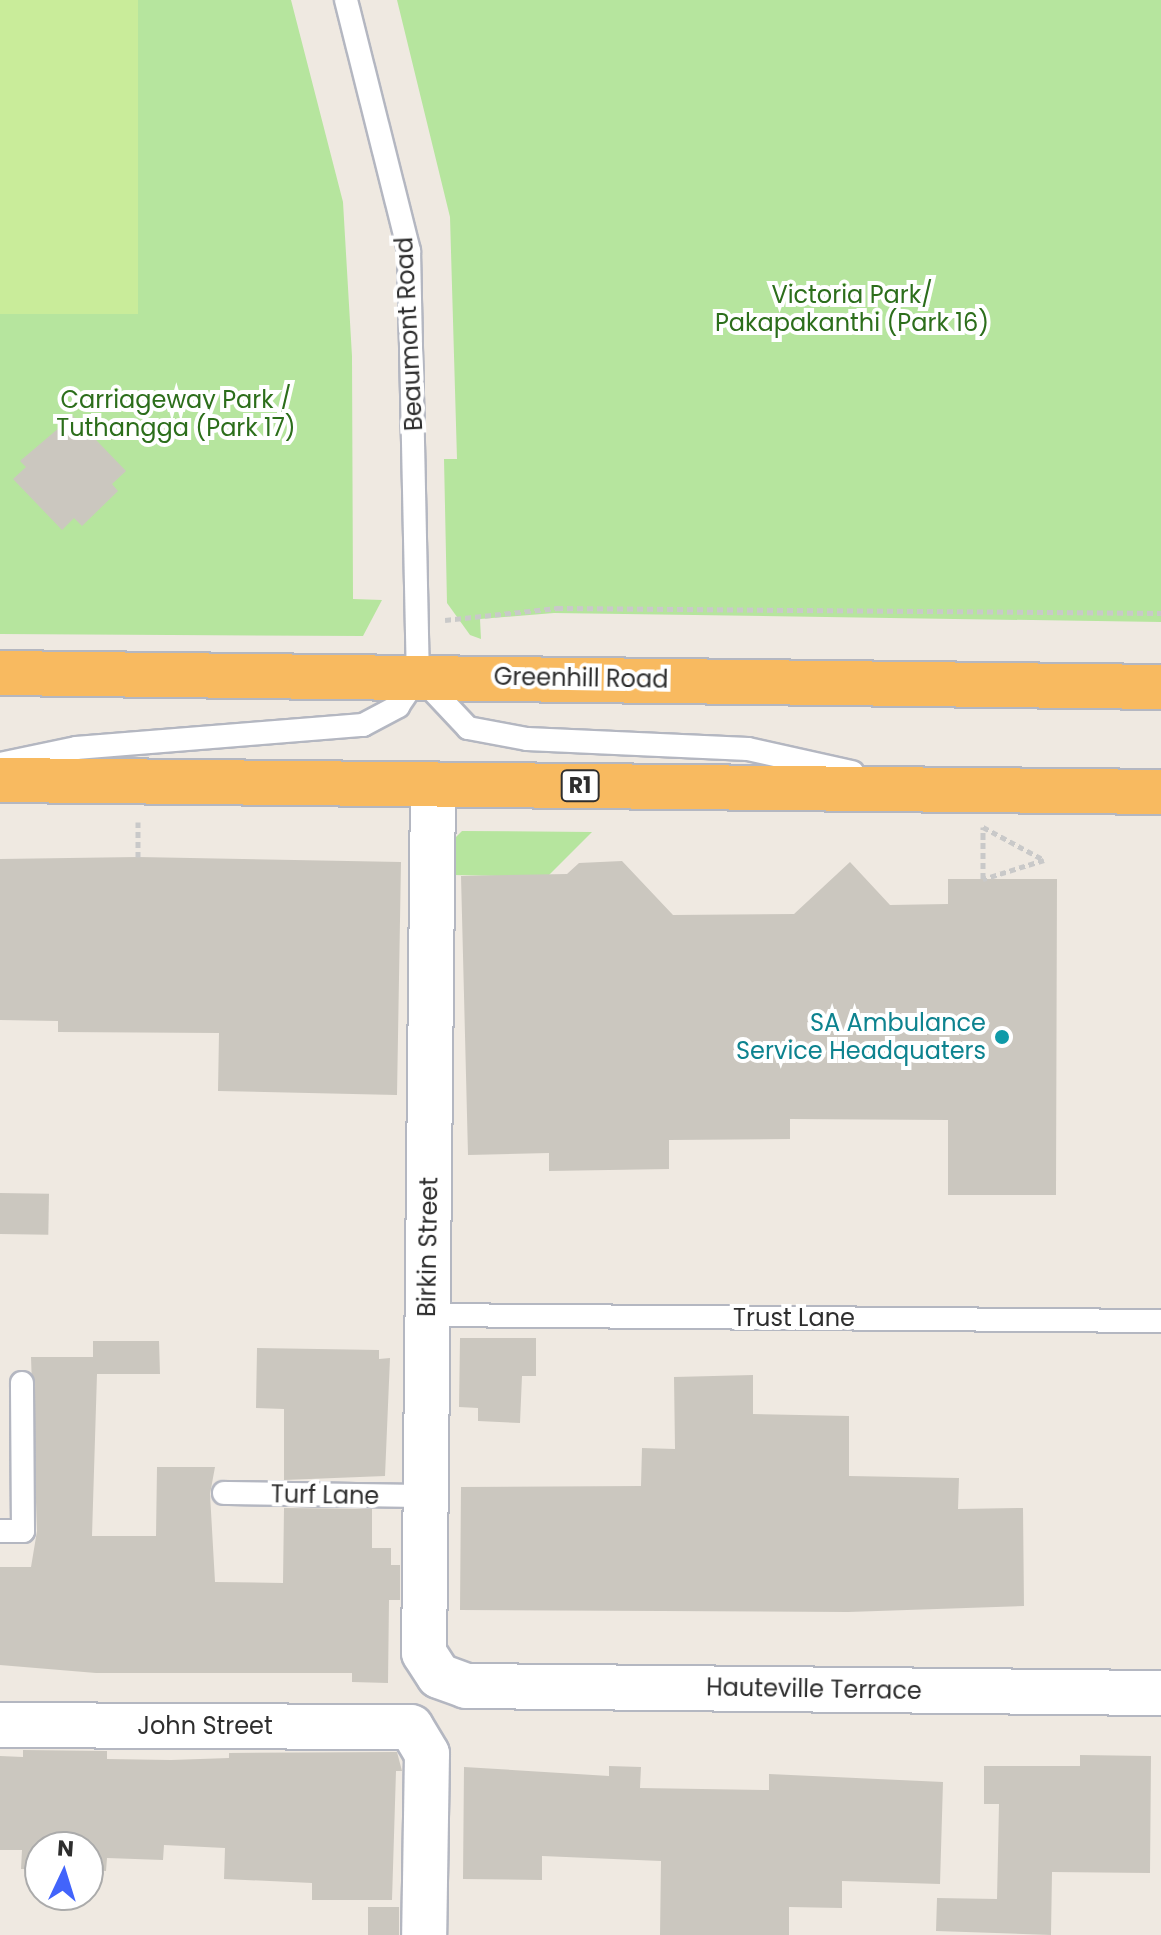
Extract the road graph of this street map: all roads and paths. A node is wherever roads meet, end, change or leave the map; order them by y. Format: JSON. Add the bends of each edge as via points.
{"nodes":[{"id":1,"x":346,"y":0,"type":"edge"},
{"id":2,"x":1161,"y":613,"type":"edge"},
{"id":3,"x":420,"y":623,"type":"junction"},
{"id":4,"x":0,"y":673,"type":"edge"},
{"id":5,"x":418,"y":675,"type":"junction"},
{"id":6,"x":1161,"y":687,"type":"edge"},
{"id":7,"x":0,"y":764,"type":"edge"},
{"id":8,"x":0,"y":780,"type":"edge"},
{"id":9,"x":433,"y":785,"type":"junction"},
{"id":10,"x":927,"y":789,"type":"junction"},
{"id":11,"x":1161,"y":792,"type":"edge"},
{"id":12,"x":138,"y":822,"type":"dead end"},
{"id":13,"x":138,"y":857,"type":"dead end"},
{"id":14,"x":983,"y":879,"type":"joint"},
{"id":15,"x":427,"y":1315,"type":"junction"},
{"id":16,"x":1161,"y":1321,"type":"edge"},
{"id":17,"x":22,"y":1383,"type":"dead end"},
{"id":18,"x":224,"y":1493,"type":"dead end"},
{"id":19,"x":425,"y":1496,"type":"junction"},
{"id":20,"x":0,"y":1531,"type":"edge"},
{"id":21,"x":466,"y":1686,"type":"joint"},
{"id":22,"x":1161,"y":1693,"type":"edge"},
{"id":23,"x":0,"y":1725,"type":"edge"},
{"id":24,"x":424,"y":1935,"type":"edge"}],
"edges":[{"from":1,"to":3,"type":"lane","name":"Beaumont Road","via":[[409,251]]},
{"from":2,"to":3,"type":"path","via":[[557,608]]},
{"from":3,"to":5,"type":"lane","name":"Beaumont Road"},
{"from":4,"to":5,"type":"highway","name":"Greenhill Road"},
{"from":5,"to":6,"type":"highway","name":"Greenhill Road"},
{"from":5,"to":7,"type":"lane","via":[[398,706],[363,725],[76,748]]},
{"from":5,"to":10,"type":"lane","via":[[468,728],[527,739],[748,749]]},
{"from":8,"to":9,"type":"highway","number":"R1"},
{"from":9,"to":10,"type":"highway","number":"R1"},
{"from":9,"to":15,"type":"street","name":"Birkin Street"},
{"from":10,"to":11,"type":"highway","number":"R1"},
{"from":12,"to":13,"type":"path"},
{"from":14,"to":14,"type":"path","via":[[1028,865],[1044,860],[983,827]]},
{"from":15,"to":16,"type":"lane","name":"Trust Lane"},
{"from":15,"to":19,"type":"street","name":"Birkin Street"},
{"from":17,"to":20,"type":"lane","via":[[23,1531]]},
{"from":18,"to":19,"type":"lane","name":"Turf Lane"},
{"from":19,"to":21,"type":"street","name":"Birkin Street","via":[[424,1653],[439,1676]]},
{"from":21,"to":22,"type":"street","name":"Hauteville Terrace"},
{"from":23,"to":24,"type":"street","name":"John Street","via":[[411,1727],[427,1754]]}]}
